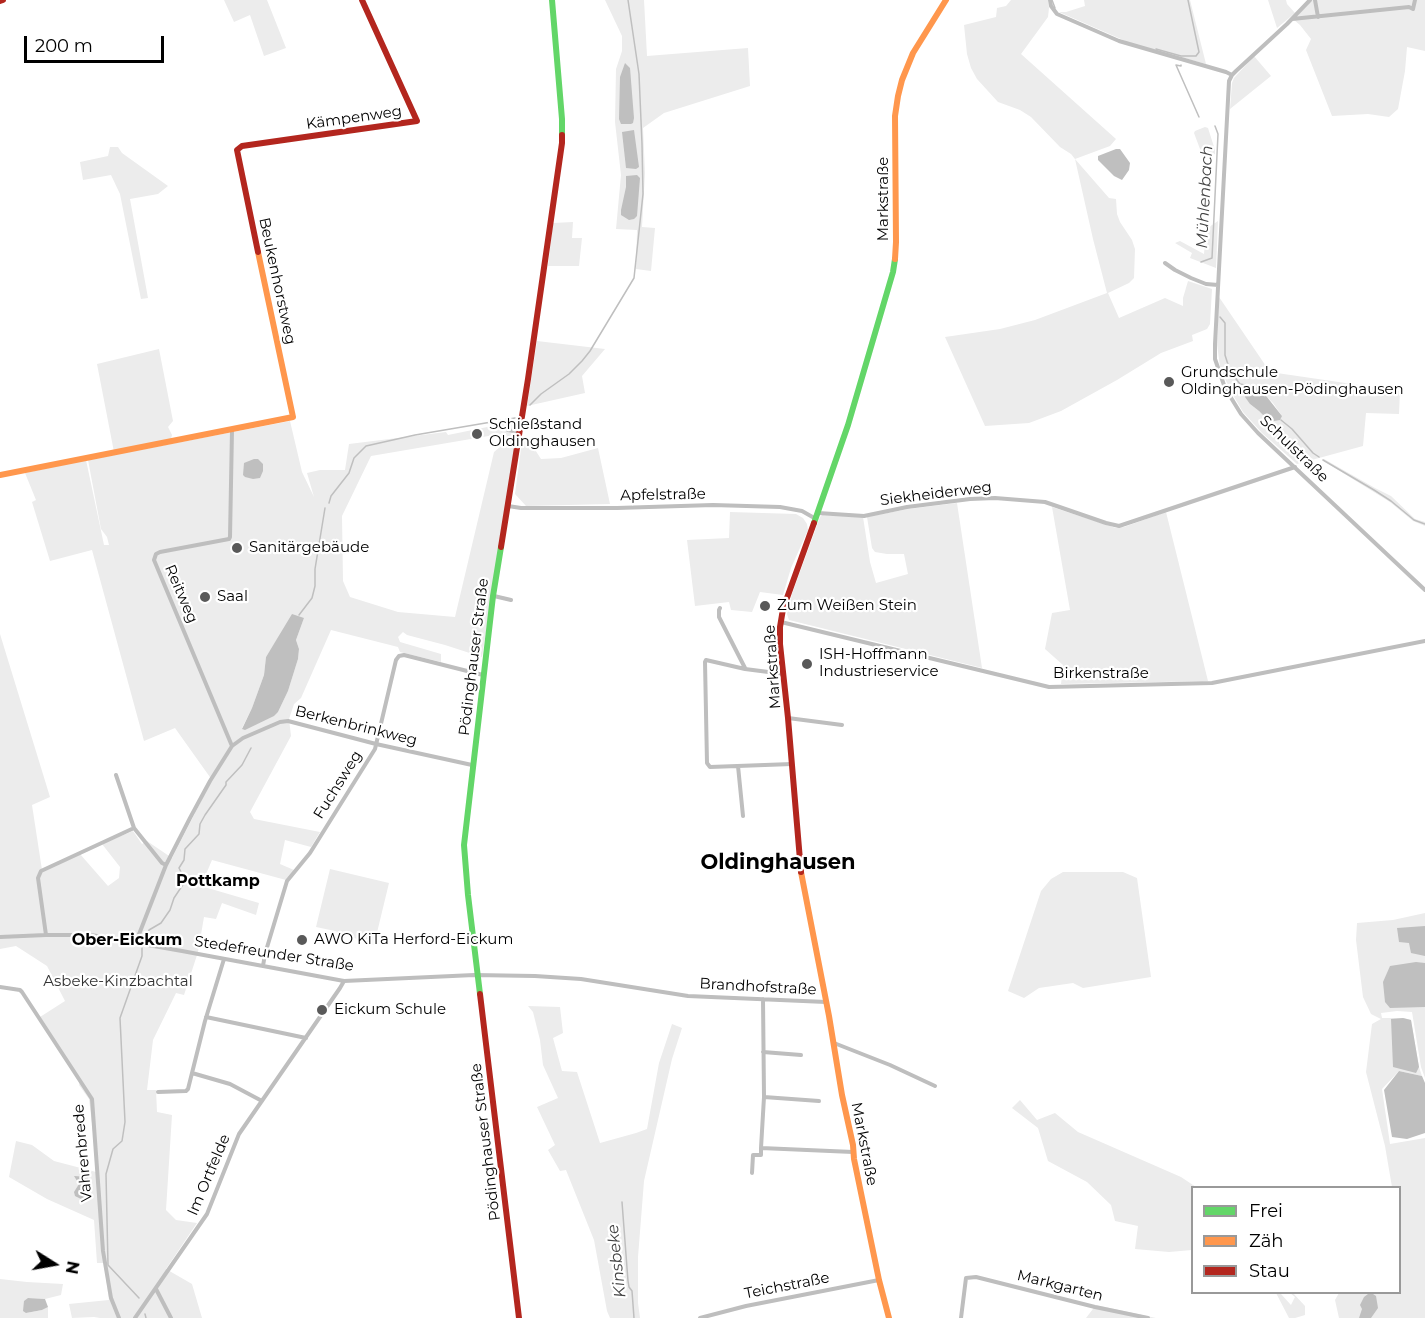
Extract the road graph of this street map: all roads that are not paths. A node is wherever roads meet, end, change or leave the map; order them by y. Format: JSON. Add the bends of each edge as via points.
{"nodes":[{"id":1,"x":362,"y":0,"type":"edge"},
{"id":2,"x":552,"y":0,"type":"edge"},
{"id":3,"x":946,"y":0,"type":"edge"},
{"id":4,"x":1050,"y":0,"type":"edge"},
{"id":5,"x":1310,"y":0,"type":"edge"},
{"id":6,"x":1315,"y":0,"type":"edge"},
{"id":7,"x":1415,"y":0,"type":"edge"},
{"id":8,"x":1318,"y":17,"type":"junction"},
{"id":9,"x":1292,"y":19,"type":"junction"},
{"id":10,"x":1232,"y":75,"type":"junction"},
{"id":11,"x":237,"y":150,"type":"joint"},
{"id":12,"x":1165,"y":263,"type":"dead end"},
{"id":13,"x":1218,"y":285,"type":"junction"},
{"id":14,"x":232,"y":429,"type":"junction"},
{"id":15,"x":508,"y":430,"type":"dead end"},
{"id":16,"x":520,"y":432,"type":"junction"},
{"id":17,"x":1296,"y":467,"type":"junction"},
{"id":18,"x":0,"y":475,"type":"edge"},
{"id":19,"x":508,"y":507,"type":"junction"},
{"id":20,"x":817,"y":516,"type":"junction"},
{"id":21,"x":1425,"y":590,"type":"edge"},
{"id":22,"x":493,"y":596,"type":"junction"},
{"id":23,"x":511,"y":600,"type":"dead end"},
{"id":24,"x":720,"y":608,"type":"dead end"},
{"id":25,"x":780,"y":622,"type":"junction"},
{"id":26,"x":1425,"y":641,"type":"edge"},
{"id":27,"x":746,"y":669,"type":"junction"},
{"id":28,"x":784,"y":674,"type":"junction"},
{"id":29,"x":483,"y":675,"type":"junction"},
{"id":30,"x":788,"y":718,"type":"junction"},
{"id":31,"x":842,"y":725,"type":"dead end"},
{"id":32,"x":376,"y":744,"type":"junction"},
{"id":33,"x":232,"y":746,"type":"junction"},
{"id":34,"x":792,"y":764,"type":"junction"},
{"id":35,"x":472,"y":765,"type":"junction"},
{"id":36,"x":738,"y":766,"type":"junction"},
{"id":37,"x":116,"y":775,"type":"dead end"},
{"id":38,"x":742,"y":816,"type":"dead end"},
{"id":39,"x":134,"y":828,"type":"junction"},
{"id":40,"x":166,"y":865,"type":"junction"},
{"id":41,"x":46,"y":935,"type":"junction"},
{"id":42,"x":0,"y":938,"type":"edge"},
{"id":43,"x":136,"y":942,"type":"junction"},
{"id":44,"x":224,"y":958,"type":"junction"},
{"id":45,"x":263,"y":966,"type":"junction"},
{"id":46,"x":477,"y":976,"type":"junction"},
{"id":47,"x":344,"y":981,"type":"junction"},
{"id":48,"x":0,"y":987,"type":"edge"},
{"id":49,"x":688,"y":996,"type":"joint"},
{"id":50,"x":763,"y":999,"type":"junction"},
{"id":51,"x":826,"y":1002,"type":"junction"},
{"id":52,"x":206,"y":1017,"type":"junction"},
{"id":53,"x":306,"y":1038,"type":"junction"},
{"id":54,"x":834,"y":1043,"type":"junction"},
{"id":55,"x":763,"y":1052,"type":"junction"},
{"id":56,"x":801,"y":1055,"type":"dead end"},
{"id":57,"x":192,"y":1073,"type":"junction"},
{"id":58,"x":935,"y":1086,"type":"dead end"},
{"id":59,"x":158,"y":1092,"type":"dead end"},
{"id":60,"x":764,"y":1097,"type":"junction"},
{"id":61,"x":262,"y":1101,"type":"junction"},
{"id":62,"x":819,"y":1101,"type":"dead end"},
{"id":63,"x":761,"y":1148,"type":"junction"},
{"id":64,"x":853,"y":1152,"type":"junction"},
{"id":65,"x":752,"y":1173,"type":"dead end"},
{"id":66,"x":879,"y":1280,"type":"junction"},
{"id":67,"x":156,"y":1289,"type":"junction"},
{"id":68,"x":119,"y":1318,"type":"edge"},
{"id":69,"x":135,"y":1318,"type":"edge"},
{"id":70,"x":171,"y":1318,"type":"edge"},
{"id":71,"x":519,"y":1318,"type":"edge"},
{"id":72,"x":700,"y":1318,"type":"edge"},
{"id":73,"x":889,"y":1318,"type":"edge"},
{"id":74,"x":961,"y":1318,"type":"edge"},
{"id":75,"x":1148,"y":1318,"type":"edge"}],
"edges":[{"from":1,"to":11,"type":"street","name":"Kämpenweg","via":[[417,121],[242,146]]},
{"from":2,"to":16,"type":"street","name":"Pödinghauser Straße","via":[[562,133]]},
{"from":3,"to":20,"type":"street","name":"Markstraße","via":[[913,53],[898,96],[896,258]]},
{"from":4,"to":10,"type":"street","via":[[1057,14],[1119,41]]},
{"from":5,"to":9,"type":"street"},
{"from":6,"to":8,"type":"street"},
{"from":7,"to":8,"type":"street","via":[[1413,9]]},
{"from":8,"to":9,"type":"street"},
{"from":9,"to":10,"type":"street"},
{"from":10,"to":13,"type":"street","name":"Schulstraße"},
{"from":11,"to":14,"type":"street","name":"Beukenhorstweg","via":[[293,417]]},
{"from":12,"to":13,"type":"street","via":[[1191,278]]},
{"from":13,"to":17,"type":"street","name":"Schulstraße","via":[[1215,358],[1225,388],[1258,433]]},
{"from":14,"to":18,"type":"street"},
{"from":14,"to":33,"type":"street","name":"Reitweg","via":[[229,539],[160,552],[154,560]]},
{"from":15,"to":16,"type":"street"},
{"from":16,"to":19,"type":"street","name":"Pödinghauser Straße"},
{"from":17,"to":20,"type":"street","name":"Siekheiderweg","via":[[1119,526],[1045,502],[995,498],[907,507],[864,516]]},
{"from":17,"to":21,"type":"street","name":"Schulstraße"},
{"from":19,"to":20,"type":"street","name":"Apfelstraße","via":[[713,505],[780,507]]},
{"from":19,"to":22,"type":"street","name":"Pödinghauser Straße"},
{"from":20,"to":25,"type":"street","name":"Markstraße"},
{"from":22,"to":23,"type":"street"},
{"from":22,"to":29,"type":"street","name":"Pödinghauser Straße"},
{"from":24,"to":27,"type":"street","via":[[719,617]]},
{"from":25,"to":26,"type":"street","name":"Birkenstraße","via":[[1049,687],[1212,683]]},
{"from":25,"to":28,"type":"street","name":"Markstraße"},
{"from":27,"to":28,"type":"street"},
{"from":27,"to":36,"type":"street","via":[[705,662],[707,763]]},
{"from":28,"to":30,"type":"street","name":"Markstraße"},
{"from":29,"to":32,"type":"street","name":"Fuchsweg","via":[[399,656]]},
{"from":29,"to":35,"type":"street","name":"Pödinghauser Straße"},
{"from":30,"to":31,"type":"street"},
{"from":30,"to":34,"type":"street","name":"Markstraße"},
{"from":32,"to":33,"type":"street","name":"Berkenbrinkweg","via":[[284,722]]},
{"from":32,"to":35,"type":"street","name":"Berkenbrinkweg"},
{"from":32,"to":45,"type":"street","name":"Fuchsweg","via":[[310,853],[287,881]]},
{"from":33,"to":40,"type":"street","name":"Berkenbrinkweg"},
{"from":34,"to":36,"type":"street"},
{"from":34,"to":51,"type":"street","name":"Markstraße","via":[[801,869]]},
{"from":35,"to":46,"type":"street","name":"Pödinghauser Straße","via":[[464,856]]},
{"from":36,"to":38,"type":"street"},
{"from":37,"to":39,"type":"street"},
{"from":39,"to":40,"type":"street"},
{"from":39,"to":41,"type":"street","via":[[41,871],[38,878]]},
{"from":40,"to":43,"type":"street","name":"Berkenbrinkweg"},
{"from":41,"to":42,"type":"street","name":"Stedefreunder Straße"},
{"from":41,"to":43,"type":"street","name":"Stedefreunder Straße","via":[[91,935]]},
{"from":43,"to":44,"type":"street","name":"Stedefreunder Straße"},
{"from":44,"to":45,"type":"street","name":"Stedefreunder Straße"},
{"from":44,"to":52,"type":"street"},
{"from":45,"to":47,"type":"street","name":"Stedefreunder Straße"},
{"from":46,"to":47,"type":"street","name":"Stedefreunder Straße"},
{"from":46,"to":49,"type":"street","name":"Stedefreunder Straße","via":[[581,979]]},
{"from":46,"to":71,"type":"street","name":"Pödinghauser Straße"},
{"from":47,"to":53,"type":"street","name":"Im Ortfelde"},
{"from":48,"to":68,"type":"street","name":"Vahrenbrede","via":[[22,992],[92,1099],[103,1251],[111,1298]]},
{"from":49,"to":50,"type":"street","name":"Brandhofstraße"},
{"from":50,"to":51,"type":"street","name":"Brandhofstraße"},
{"from":50,"to":55,"type":"street"},
{"from":51,"to":54,"type":"street","name":"Markstraße"},
{"from":52,"to":53,"type":"street"},
{"from":52,"to":57,"type":"street"},
{"from":53,"to":61,"type":"street","name":"Im Ortfelde"},
{"from":54,"to":58,"type":"street"},
{"from":54,"to":64,"type":"street","name":"Markstraße"},
{"from":55,"to":56,"type":"street"},
{"from":55,"to":60,"type":"street"},
{"from":57,"to":59,"type":"street","via":[[186,1091]]},
{"from":57,"to":61,"type":"street","via":[[231,1084]]},
{"from":60,"to":62,"type":"street"},
{"from":60,"to":63,"type":"street"},
{"from":61,"to":67,"type":"street","name":"Im Ortfelde","via":[[237,1138],[207,1214]]},
{"from":63,"to":64,"type":"street"},
{"from":63,"to":65,"type":"street","via":[[760,1155],[753,1155]]},
{"from":64,"to":66,"type":"street","name":"Markstraße"},
{"from":66,"to":72,"type":"street","name":"Teichstraße"},
{"from":66,"to":73,"type":"street","name":"Markstraße"},
{"from":67,"to":69,"type":"street","name":"Im Ortfelde"},
{"from":67,"to":70,"type":"street"},
{"from":74,"to":75,"type":"street","name":"Markgarten","via":[[966,1278],[976,1277]]}]}
